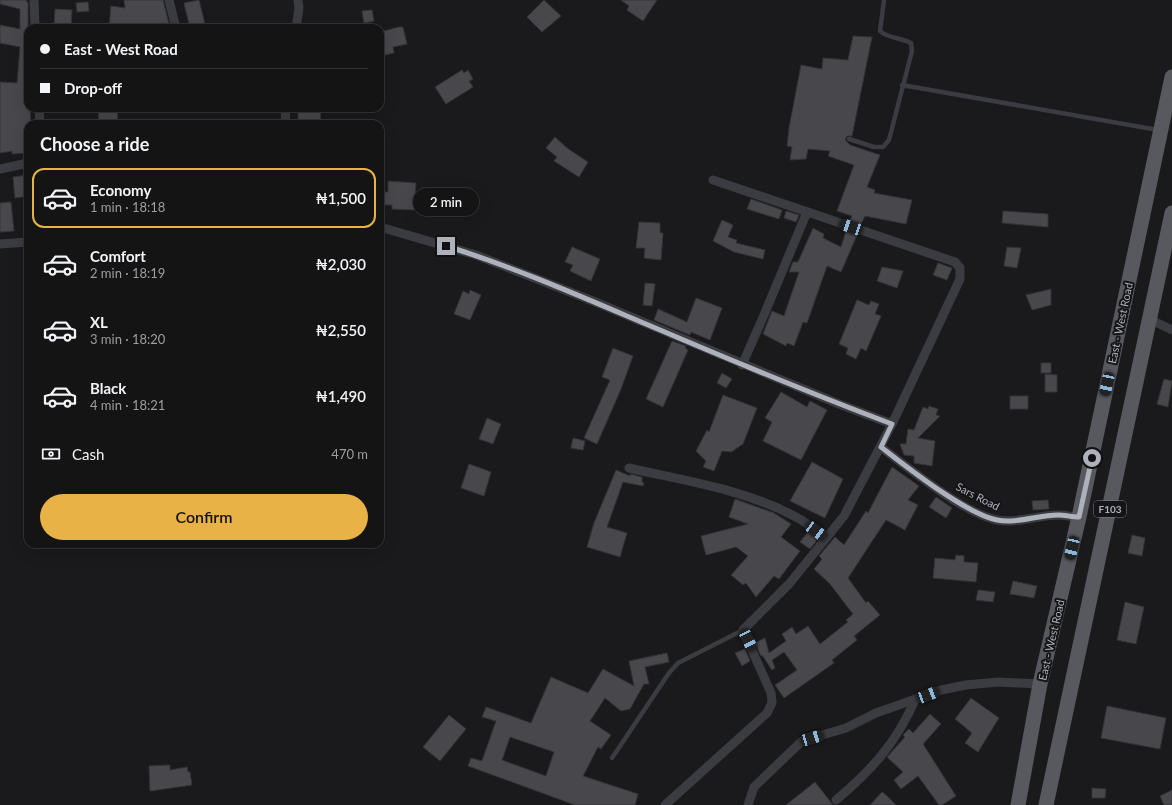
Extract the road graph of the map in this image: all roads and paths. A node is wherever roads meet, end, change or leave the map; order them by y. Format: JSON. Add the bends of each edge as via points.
{"nodes":[{"id":1,"x":34,"y":0,"type":"edge"},
{"id":2,"x":169,"y":0,"type":"edge"},
{"id":3,"x":298,"y":0,"type":"edge"},
{"id":4,"x":884,"y":0,"type":"edge"},
{"id":5,"x":35,"y":24,"type":"edge"},
{"id":6,"x":175,"y":24,"type":"edge"},
{"id":7,"x":297,"y":24,"type":"edge"},
{"id":8,"x":1172,"y":80,"type":"edge"},
{"id":9,"x":902,"y":85,"type":"junction"},
{"id":10,"x":1160,"y":130,"type":"junction"},
{"id":11,"x":849,"y":138,"type":"dead end"},
{"id":12,"x":24,"y":164,"type":"edge"},
{"id":13,"x":0,"y":169,"type":"edge"},
{"id":14,"x":713,"y":180,"type":"dead end"},
{"id":15,"x":806,"y":212,"type":"junction"},
{"id":16,"x":1172,"y":213,"type":"edge"},
{"id":17,"x":384,"y":228,"type":"edge"},
{"id":18,"x":24,"y":242,"type":"edge"},
{"id":19,"x":0,"y":244,"type":"edge"},
{"id":20,"x":1149,"y":319,"type":"junction"},
{"id":21,"x":1172,"y":330,"type":"edge"},
{"id":22,"x":742,"y":365,"type":"junction"},
{"id":23,"x":892,"y":424,"type":"junction"},
{"id":24,"x":881,"y":447,"type":"junction"},
{"id":25,"x":628,"y":468,"type":"dead end"},
{"id":26,"x":1079,"y":517,"type":"junction"},
{"id":27,"x":825,"y":538,"type":"junction"},
{"id":28,"x":743,"y":630,"type":"junction"},
{"id":29,"x":1040,"y":684,"type":"junction"},
{"id":30,"x":915,"y":700,"type":"junction"},
{"id":31,"x":612,"y":758,"type":"dead end"},
{"id":32,"x":836,"y":800,"type":"dead end"},
{"id":33,"x":665,"y":805,"type":"edge"},
{"id":34,"x":748,"y":805,"type":"edge"},
{"id":35,"x":1018,"y":805,"type":"edge"},
{"id":36,"x":1046,"y":805,"type":"edge"}],
"edges":[{"from":1,"to":5,"type":"street"},
{"from":2,"to":6,"type":"street"},
{"from":3,"to":7,"type":"street"},
{"from":4,"to":9,"type":"lane","via":[[880,31],[911,43],[912,51]]},
{"from":8,"to":10,"type":"main road","name":"East - West Road","number":"F103"},
{"from":9,"to":10,"type":"lane"},
{"from":9,"to":11,"type":"lane","via":[[889,140],[883,147],[874,147]]},
{"from":10,"to":26,"type":"main road","name":"East - West Road","number":"F103"},
{"from":12,"to":13,"type":"street"},
{"from":14,"to":15,"type":"street"},
{"from":15,"to":22,"type":"street"},
{"from":15,"to":23,"type":"street","via":[[955,262],[960,268],[960,279]]},
{"from":16,"to":20,"type":"main road","number":"F103"},
{"from":17,"to":22,"type":"street","via":[[476,255],[593,301]]},
{"from":18,"to":19,"type":"street"},
{"from":20,"to":21,"type":"street"},
{"from":20,"to":36,"type":"main road","number":"F103"},
{"from":22,"to":23,"type":"street"},
{"from":23,"to":24,"type":"street"},
{"from":24,"to":26,"type":"street","name":"Sars Road","via":[[964,505],[988,517],[1002,520],[1058,515]]},
{"from":24,"to":27,"type":"street","via":[[844,516]]},
{"from":25,"to":27,"type":"street","via":[[761,500],[797,517]]},
{"from":26,"to":29,"type":"main road","name":"East - West Road","number":"F103"},
{"from":27,"to":28,"type":"street","via":[[789,584]]},
{"from":28,"to":31,"type":"lane","via":[[678,663]]},
{"from":28,"to":33,"type":"street","via":[[771,693],[772,703],[767,713]]},
{"from":29,"to":30,"type":"street","via":[[998,682],[966,685]]},
{"from":29,"to":35,"type":"main road","name":"East - West Road","number":"F103"},
{"from":30,"to":32,"type":"street","via":[[903,726],[882,757]]},
{"from":30,"to":34,"type":"street","via":[[876,713],[846,728],[802,741],[754,787]]}]}
